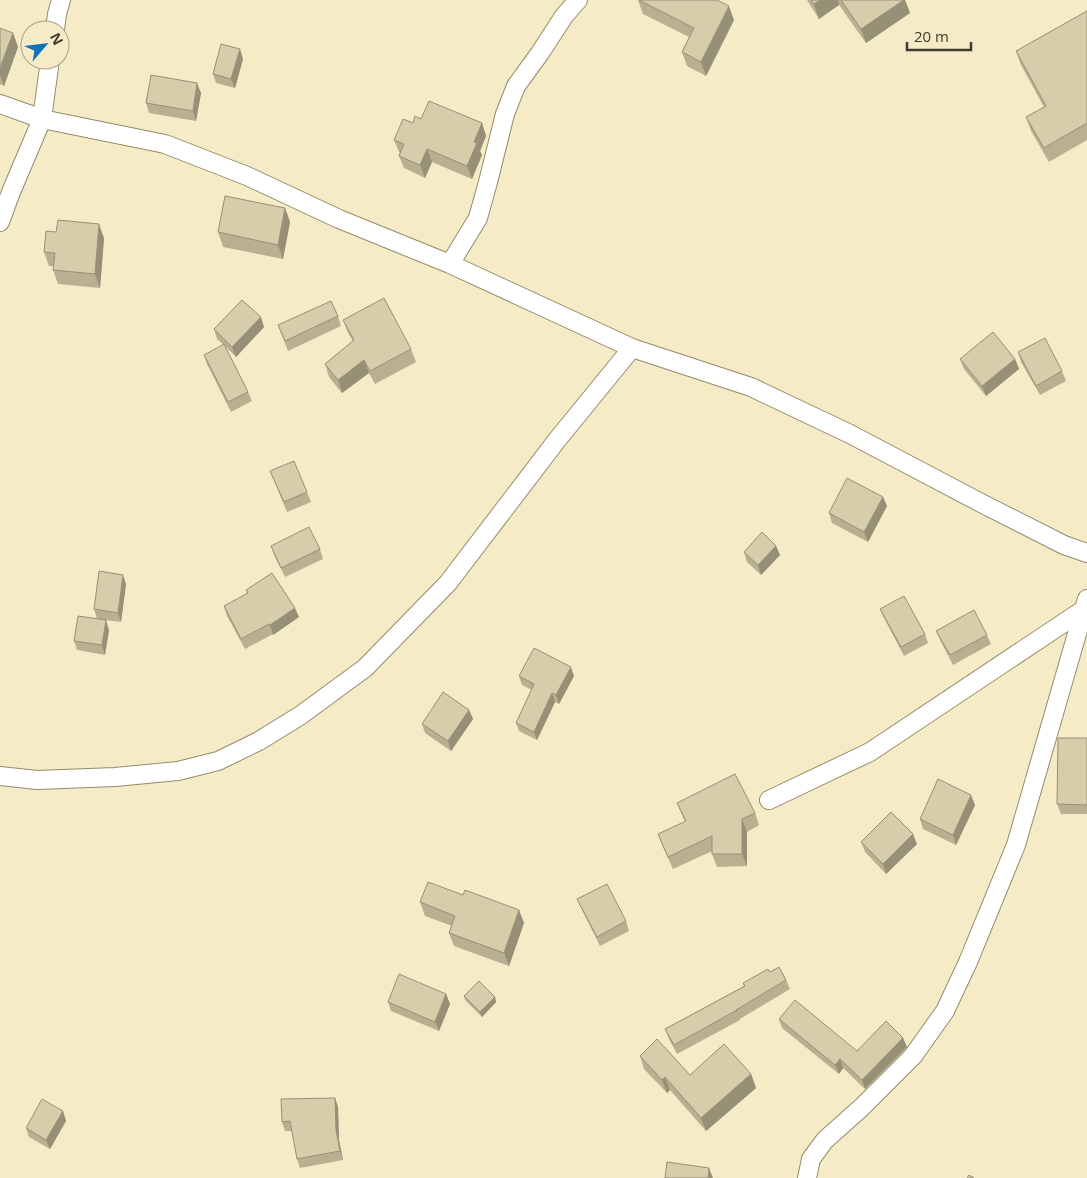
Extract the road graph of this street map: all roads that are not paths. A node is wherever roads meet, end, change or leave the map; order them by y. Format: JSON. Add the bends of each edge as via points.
{"nodes":[{"id":1,"x":61,"y":0,"type":"edge"},
{"id":2,"x":578,"y":0,"type":"edge"},
{"id":3,"x":56,"y":20,"type":"edge"},
{"id":4,"x":49,"y":70,"type":"edge"},
{"id":5,"x":0,"y":104,"type":"edge"},
{"id":6,"x":42,"y":119,"type":"junction"},
{"id":7,"x":0,"y":222,"type":"edge"},
{"id":8,"x":450,"y":264,"type":"junction"},
{"id":9,"x":632,"y":348,"type":"junction"},
{"id":10,"x":1087,"y":553,"type":"edge"},
{"id":11,"x":1085,"y":604,"type":"edge"},
{"id":12,"x":0,"y":776,"type":"edge"},
{"id":13,"x":769,"y":800,"type":"dead end"},
{"id":14,"x":807,"y":1178,"type":"edge"}],
"edges":[{"from":1,"to":3,"type":"street"},
{"from":2,"to":8,"type":"street","via":[[516,86],[505,114],[478,218]]},
{"from":4,"to":6,"type":"street"},
{"from":5,"to":6,"type":"street"},
{"from":6,"to":7,"type":"street"},
{"from":6,"to":8,"type":"street","via":[[165,144]]},
{"from":8,"to":9,"type":"street"},
{"from":9,"to":10,"type":"street","via":[[751,387],[850,434],[1064,545]]},
{"from":9,"to":12,"type":"street","via":[[557,440],[448,584],[365,668],[301,715],[218,761],[178,771],[38,780]]},
{"from":11,"to":13,"type":"street","via":[[870,752]]},
{"from":11,"to":14,"type":"street","via":[[1016,845],[945,1011],[913,1056],[825,1140],[811,1159]]}]}
